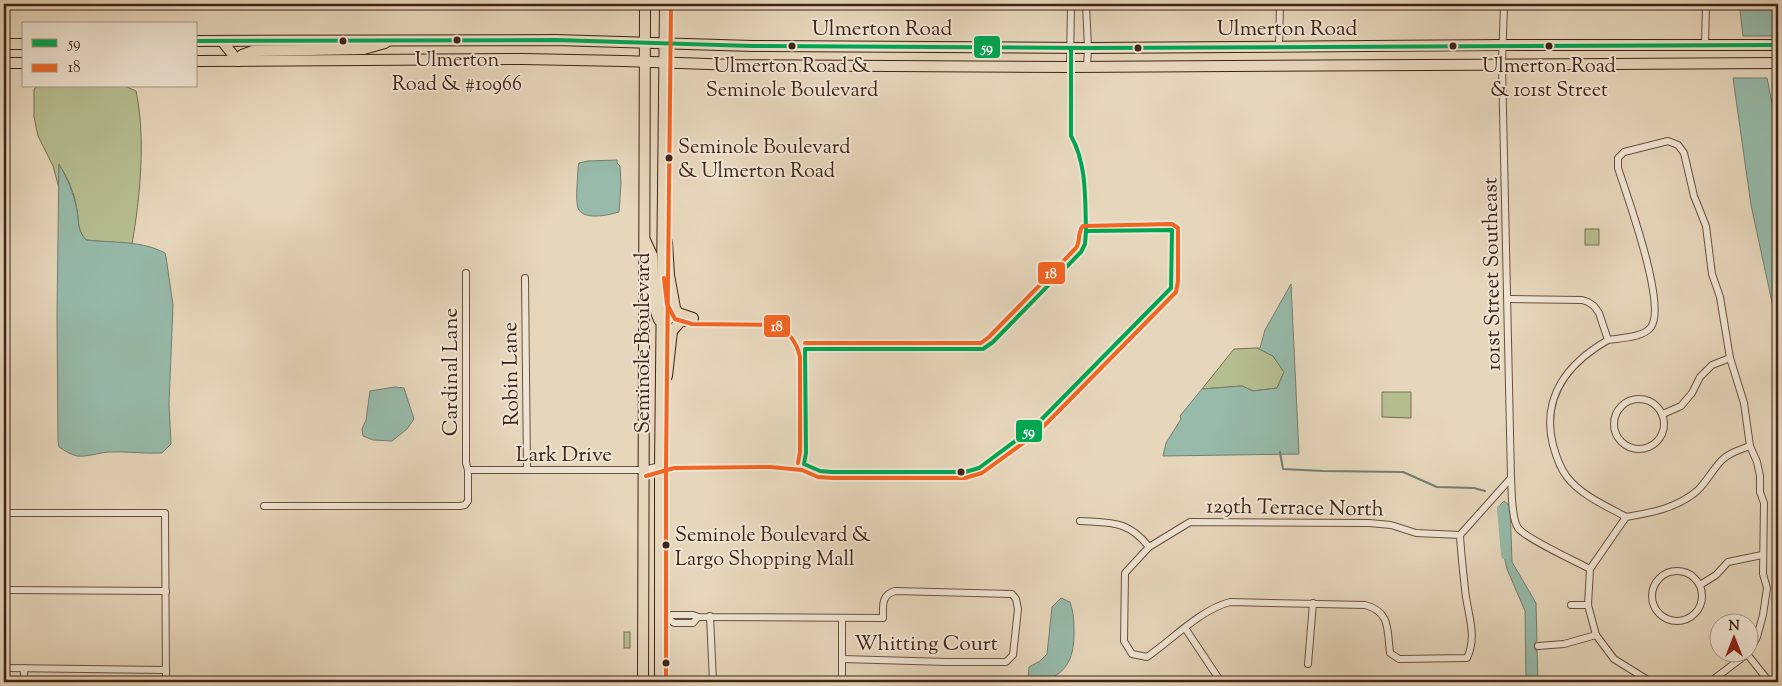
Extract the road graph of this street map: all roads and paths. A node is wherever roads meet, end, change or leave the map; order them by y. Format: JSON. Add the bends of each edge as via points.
{"nodes":[{"id":1,"x":645,"y":4,"type":"edge"},
{"id":2,"x":665,"y":4,"type":"edge"},
{"id":3,"x":1071,"y":4,"type":"edge"},
{"id":4,"x":1086,"y":4,"type":"edge"},
{"id":5,"x":1280,"y":4,"type":"edge"},
{"id":6,"x":1504,"y":4,"type":"edge"},
{"id":7,"x":1706,"y":4,"type":"edge"},
{"id":8,"x":399,"y":40,"type":"junction"},
{"id":9,"x":198,"y":41,"type":"edge"},
{"id":10,"x":222,"y":41,"type":"junction"},
{"id":11,"x":645,"y":42,"type":"junction"},
{"id":12,"x":665,"y":42,"type":"junction"},
{"id":13,"x":4,"y":44,"type":"edge"},
{"id":14,"x":22,"y":44,"type":"edge"},
{"id":15,"x":1502,"y":44,"type":"junction"},
{"id":16,"x":1705,"y":44,"type":"junction"},
{"id":17,"x":1778,"y":44,"type":"edge"},
{"id":18,"x":1279,"y":46,"type":"junction"},
{"id":19,"x":1071,"y":48,"type":"junction"},
{"id":20,"x":1088,"y":48,"type":"junction"},
{"id":21,"x":238,"y":60,"type":"junction"},
{"id":22,"x":198,"y":61,"type":"edge"},
{"id":23,"x":644,"y":61,"type":"junction"},
{"id":24,"x":664,"y":62,"type":"junction"},
{"id":25,"x":1778,"y":63,"type":"edge"},
{"id":26,"x":1502,"y":64,"type":"junction"},
{"id":27,"x":1070,"y":67,"type":"junction"},
{"id":28,"x":1087,"y":67,"type":"junction"},
{"id":29,"x":662,"y":200,"type":"junction"},
{"id":30,"x":644,"y":238,"type":"junction"},
{"id":31,"x":466,"y":273,"type":"dead end"},
{"id":32,"x":525,"y":278,"type":"dead end"},
{"id":33,"x":1508,"y":300,"type":"junction"},
{"id":34,"x":662,"y":325,"type":"junction"},
{"id":35,"x":1608,"y":340,"type":"junction"},
{"id":36,"x":1730,"y":358,"type":"junction"},
{"id":37,"x":1663,"y":414,"type":"junction"},
{"id":38,"x":661,"y":422,"type":"junction"},
{"id":39,"x":1750,"y":446,"type":"junction"},
{"id":40,"x":660,"y":466,"type":"junction"},
{"id":41,"x":468,"y":470,"type":"junction"},
{"id":42,"x":527,"y":470,"type":"junction"},
{"id":43,"x":644,"y":470,"type":"junction"},
{"id":44,"x":1511,"y":478,"type":"junction"},
{"id":45,"x":264,"y":506,"type":"dead end"},
{"id":46,"x":4,"y":512,"type":"edge"},
{"id":47,"x":1626,"y":517,"type":"junction"},
{"id":48,"x":1080,"y":521,"type":"dead end"},
{"id":49,"x":1460,"y":535,"type":"junction"},
{"id":50,"x":1149,"y":547,"type":"junction"},
{"id":51,"x":1762,"y":555,"type":"junction"},
{"id":52,"x":1590,"y":569,"type":"junction"},
{"id":53,"x":1700,"y":585,"type":"junction"},
{"id":54,"x":4,"y":590,"type":"edge"},
{"id":55,"x":166,"y":591,"type":"junction"},
{"id":56,"x":1313,"y":603,"type":"junction"},
{"id":57,"x":1571,"y":605,"type":"dead end"},
{"id":58,"x":1588,"y":605,"type":"junction"},
{"id":59,"x":688,"y":615,"type":"junction"},
{"id":60,"x":710,"y":616,"type":"junction"},
{"id":61,"x":698,"y":617,"type":"junction"},
{"id":62,"x":842,"y":618,"type":"junction"},
{"id":63,"x":665,"y":619,"type":"junction"},
{"id":64,"x":689,"y":623,"type":"junction"},
{"id":65,"x":1760,"y":626,"type":"edge"},
{"id":66,"x":1185,"y":628,"type":"junction"},
{"id":67,"x":1596,"y":634,"type":"junction"},
{"id":68,"x":1538,"y":646,"type":"dead end"},
{"id":69,"x":842,"y":659,"type":"junction"},
{"id":70,"x":1308,"y":664,"type":"dead end"},
{"id":71,"x":1733,"y":664,"type":"edge"},
{"id":72,"x":1756,"y":664,"type":"edge"},
{"id":73,"x":4,"y":668,"type":"edge"},
{"id":74,"x":24,"y":668,"type":"junction"},
{"id":75,"x":166,"y":670,"type":"junction"},
{"id":76,"x":1767,"y":679,"type":"dead end"},
{"id":77,"x":24,"y":682,"type":"edge"},
{"id":78,"x":166,"y":682,"type":"edge"},
{"id":79,"x":644,"y":682,"type":"edge"},
{"id":80,"x":660,"y":682,"type":"edge"},
{"id":81,"x":713,"y":682,"type":"edge"},
{"id":82,"x":842,"y":682,"type":"edge"},
{"id":83,"x":1220,"y":682,"type":"edge"},
{"id":84,"x":1651,"y":682,"type":"edge"},
{"id":85,"x":1710,"y":682,"type":"edge"}],
"edges":[{"from":1,"to":11,"type":"main road","name":"Seminole Boulevard"},
{"from":2,"to":12,"type":"main road","name":"Seminole Boulevard"},
{"from":3,"to":19,"type":"street"},
{"from":4,"to":20,"type":"street"},
{"from":5,"to":18,"type":"street"},
{"from":6,"to":15,"type":"street","name":"101st Street Southeast"},
{"from":7,"to":16,"type":"street"},
{"from":8,"to":10,"type":"main road","name":"Ulmerton Road"},
{"from":8,"to":11,"type":"main road","name":"Ulmerton Road"},
{"from":8,"to":21,"type":"main road","via":[[364,49],[252,51]]},
{"from":9,"to":10,"type":"main road","name":"Ulmerton Road"},
{"from":10,"to":21,"type":"main road"},
{"from":11,"to":12,"type":"main road","name":"Ulmerton Road"},
{"from":11,"to":23,"type":"main road","name":"Seminole Boulevard"},
{"from":12,"to":19,"type":"main road","name":"Ulmerton Road","via":[[752,46]]},
{"from":12,"to":24,"type":"main road","name":"Seminole Boulevard"},
{"from":13,"to":14,"type":"main road"},
{"from":15,"to":16,"type":"main road","name":"Ulmerton Road"},
{"from":15,"to":18,"type":"main road","name":"Ulmerton Road"},
{"from":15,"to":26,"type":"street","name":"101st Street Southeast"},
{"from":16,"to":17,"type":"main road","name":"Ulmerton Road"},
{"from":18,"to":20,"type":"main road","name":"Ulmerton Road"},
{"from":19,"to":20,"type":"main road","name":"Ulmerton Road"},
{"from":19,"to":27,"type":"street"},
{"from":20,"to":28,"type":"street"},
{"from":21,"to":22,"type":"main road","name":"Ulmerton Road"},
{"from":21,"to":23,"type":"main road","name":"Ulmerton Road"},
{"from":23,"to":24,"type":"main road","name":"Ulmerton Road"},
{"from":23,"to":30,"type":"main road","name":"Seminole Boulevard"},
{"from":24,"to":27,"type":"main road","name":"Ulmerton Road"},
{"from":24,"to":29,"type":"main road","name":"Seminole Boulevard"},
{"from":25,"to":26,"type":"main road","name":"Ulmerton Road"},
{"from":26,"to":28,"type":"main road","name":"Ulmerton Road"},
{"from":26,"to":33,"type":"street","name":"101st Street Southeast"},
{"from":27,"to":28,"type":"main road","name":"Ulmerton Road"},
{"from":29,"to":34,"type":"main road","name":"Seminole Boulevard"},
{"from":29,"to":38,"type":"main road","via":[[673,302],[678,312],[693,318],[680,322],[672,331]]},
{"from":30,"to":34,"type":"main road","via":[[652,255],[653,304]]},
{"from":30,"to":43,"type":"main road","name":"Seminole Boulevard"},
{"from":31,"to":41,"type":"street","name":"Cardinal Lane"},
{"from":32,"to":42,"type":"street","name":"Robin Lane"},
{"from":33,"to":35,"type":"street","via":[[1588,302],[1599,313]]},
{"from":33,"to":44,"type":"street","name":"101st Street Southeast"},
{"from":34,"to":38,"type":"main road","name":"Seminole Boulevard"},
{"from":35,"to":36,"type":"street","via":[[1640,334],[1651,327],[1654,316],[1642,241],[1618,168],[1618,158],[1624,152],[1668,141],[1678,145],[1684,153],[1694,196],[1706,226],[1712,274],[1720,297]]},
{"from":35,"to":47,"type":"street","via":[[1590,350],[1563,378],[1554,396],[1550,415],[1551,438],[1556,458],[1566,476],[1581,492]]},
{"from":36,"to":37,"type":"street","via":[[1712,365],[1681,406]]},
{"from":36,"to":39,"type":"street","via":[[1744,404]]},
{"from":37,"to":37,"type":"street","via":[[1646,400],[1629,401],[1616,412],[1616,434],[1623,444],[1633,449],[1644,449],[1662,436]]},
{"from":38,"to":40,"type":"main road","name":"Seminole Boulevard"},
{"from":39,"to":47,"type":"street","via":[[1722,460],[1699,490],[1686,500],[1668,508]]},
{"from":39,"to":51,"type":"street","via":[[1757,462],[1764,503]]},
{"from":40,"to":43,"type":"street","name":"Lark Drive"},
{"from":40,"to":63,"type":"main road","name":"Seminole Boulevard"},
{"from":41,"to":42,"type":"street","name":"Lark Drive"},
{"from":41,"to":45,"type":"street","name":"Cardinal Lane","via":[[468,501],[460,506]]},
{"from":42,"to":43,"type":"street","name":"Lark Drive"},
{"from":43,"to":79,"type":"main road","name":"Seminole Boulevard"},
{"from":44,"to":49,"type":"street"},
{"from":44,"to":52,"type":"street","name":"101st Street Southeast","via":[[1514,520],[1519,530]]},
{"from":46,"to":55,"type":"street","via":[[165,513]]},
{"from":47,"to":52,"type":"street"},
{"from":48,"to":50,"type":"street","via":[[1122,524]]},
{"from":49,"to":50,"type":"street","name":"129th Terrace North","via":[[1416,532],[1369,523],[1190,522]]},
{"from":49,"to":56,"type":"street","via":[[1465,592],[1472,624],[1472,649],[1468,658],[1399,660],[1390,653],[1384,617],[1376,608]]},
{"from":50,"to":66,"type":"street","name":"129th Terrace North","via":[[1125,573],[1124,642],[1132,654],[1147,656]]},
{"from":51,"to":53,"type":"street","via":[[1728,562]]},
{"from":51,"to":65,"type":"street","via":[[1767,588]]},
{"from":52,"to":58,"type":"street"},
{"from":53,"to":53,"type":"street","via":[[1685,572],[1664,574],[1653,591],[1657,611],[1665,618],[1685,620],[1700,606]]},
{"from":54,"to":55,"type":"street"},
{"from":55,"to":75,"type":"street"},
{"from":56,"to":66,"type":"street","via":[[1230,602],[1219,605]]},
{"from":56,"to":70,"type":"street"},
{"from":57,"to":58,"type":"street"},
{"from":58,"to":67,"type":"street"},
{"from":59,"to":61,"type":"street","name":"Whitting Court"},
{"from":59,"to":63,"type":"street","name":"Whitting Court","via":[[672,615]]},
{"from":59,"to":64,"type":"street"},
{"from":60,"to":61,"type":"street","name":"Whitting Court"},
{"from":60,"to":62,"type":"street","name":"Whitting Court"},
{"from":60,"to":81,"type":"street"},
{"from":61,"to":64,"type":"street","name":"Whitting Court"},
{"from":62,"to":69,"type":"street"},
{"from":62,"to":69,"type":"street","name":"Whitting Court","via":[[883,618],[884,598],[895,591],[1012,594],[1018,609],[1013,655],[1006,662]]},
{"from":63,"to":64,"type":"street"},
{"from":63,"to":80,"type":"main road","name":"Seminole Boulevard"},
{"from":66,"to":83,"type":"street"},
{"from":67,"to":68,"type":"street","via":[[1564,644]]},
{"from":67,"to":84,"type":"street","via":[[1614,658]]},
{"from":69,"to":82,"type":"street"},
{"from":71,"to":85,"type":"street"},
{"from":72,"to":76,"type":"street"},
{"from":73,"to":74,"type":"street"},
{"from":74,"to":75,"type":"street"},
{"from":74,"to":77,"type":"street"},
{"from":75,"to":78,"type":"street"}]}
